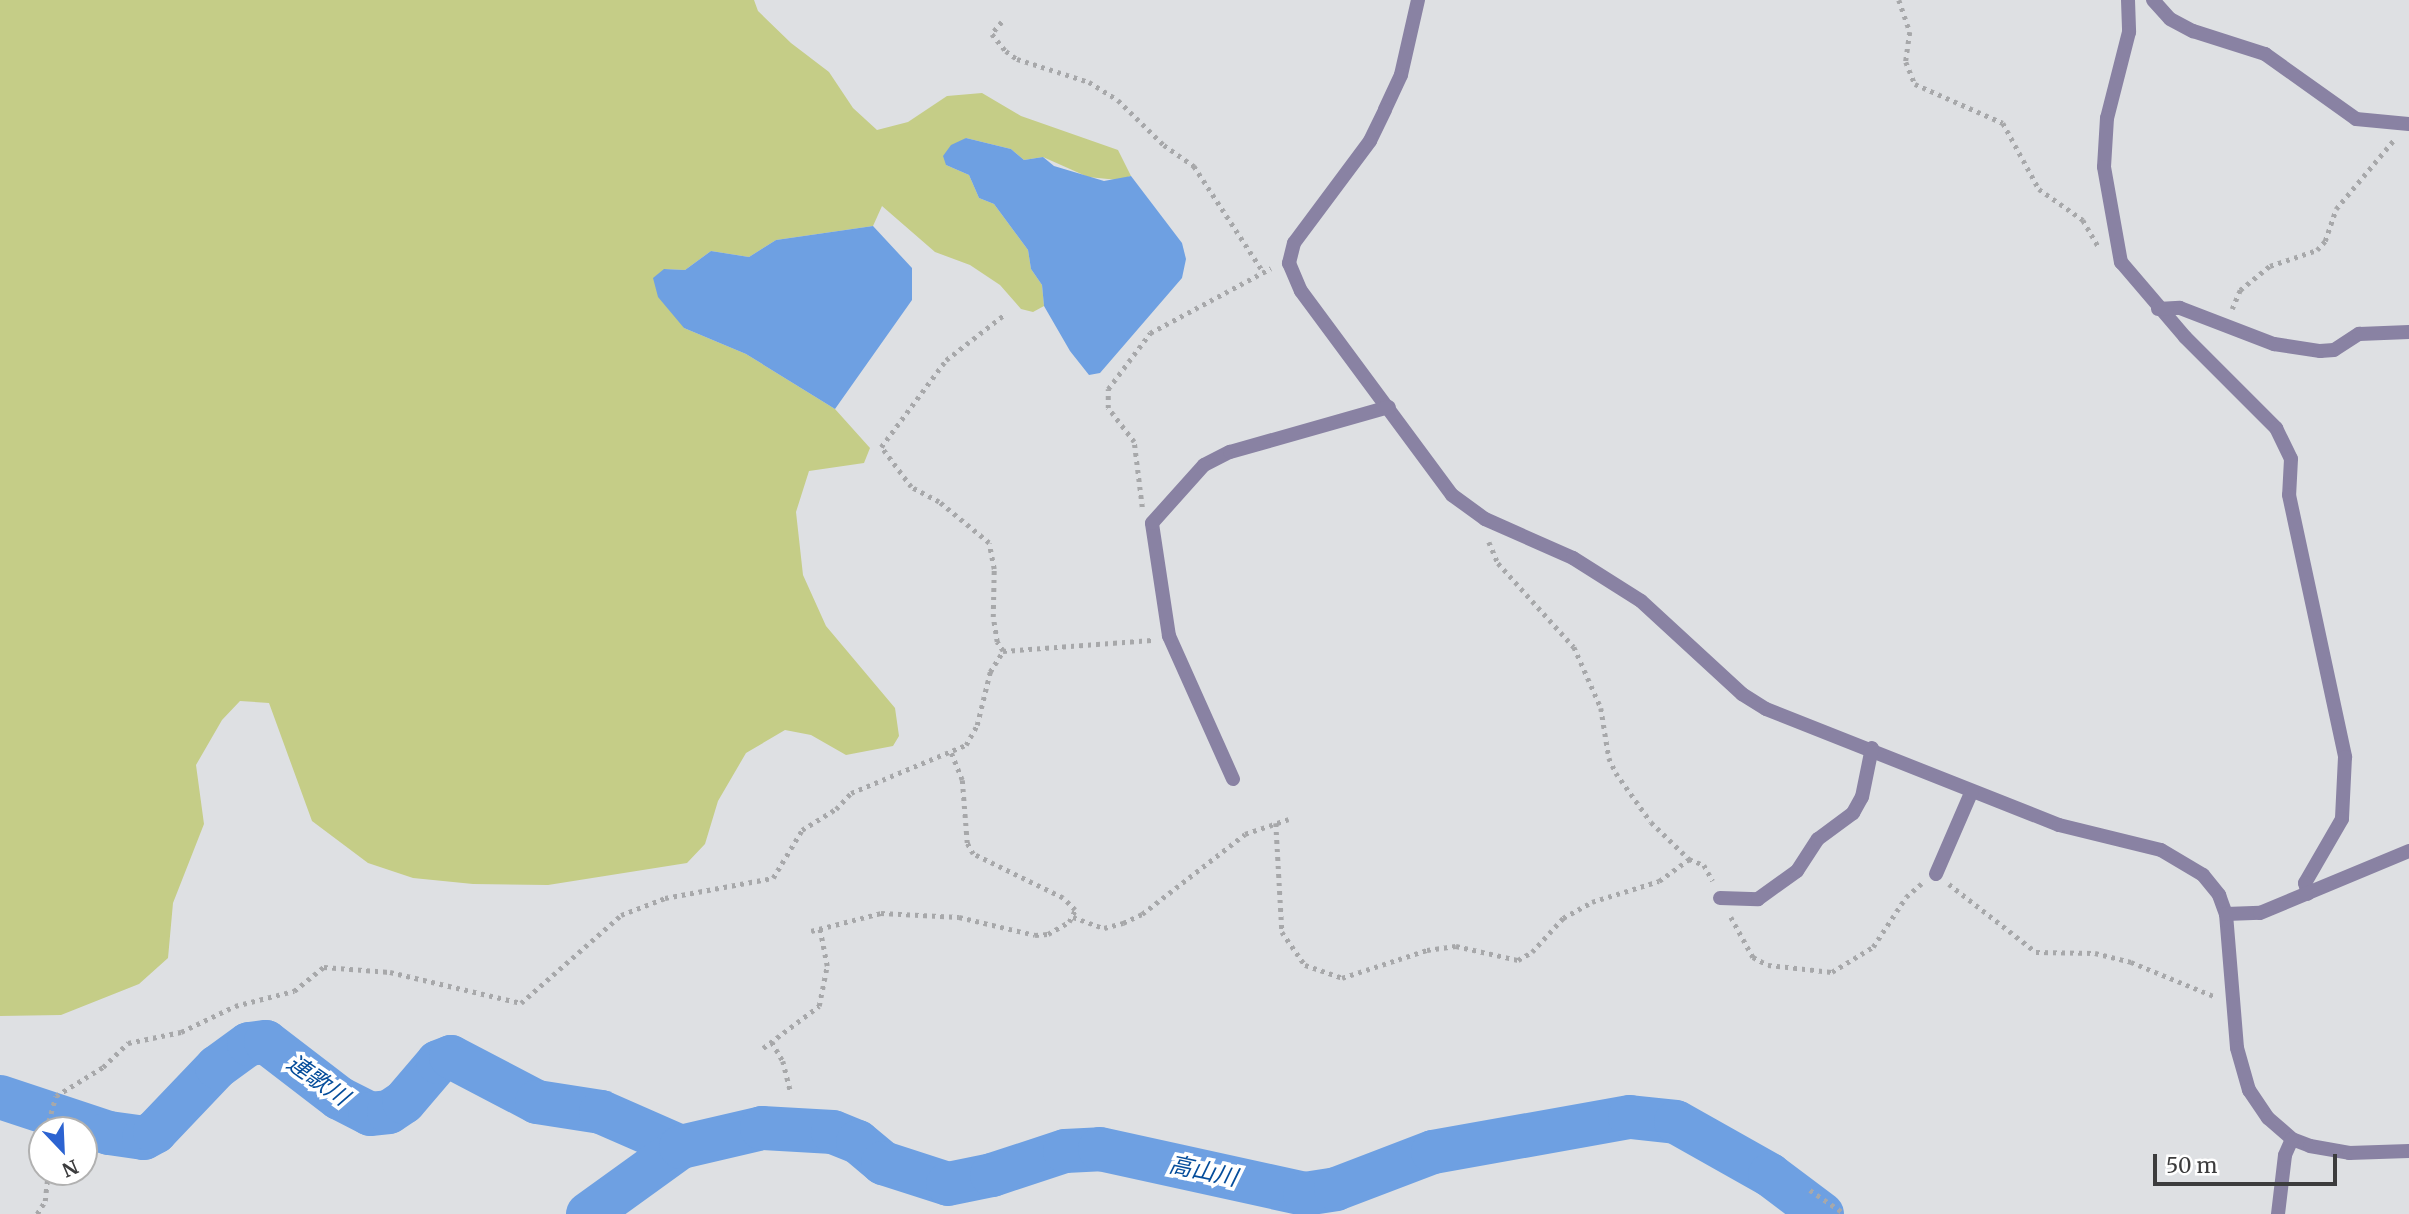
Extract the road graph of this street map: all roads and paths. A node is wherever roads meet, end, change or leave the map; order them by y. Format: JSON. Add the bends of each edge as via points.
{"nodes":[{"id":1,"x":1418,"y":0,"type":"edge"},
{"id":2,"x":1899,"y":0,"type":"edge"},
{"id":3,"x":2128,"y":0,"type":"edge"},
{"id":4,"x":2153,"y":0,"type":"edge"},
{"id":5,"x":1002,"y":22,"type":"dead end"},
{"id":6,"x":2405,"y":129,"type":"edge"},
{"id":7,"x":2121,"y":262,"type":"junction"},
{"id":8,"x":1289,"y":263,"type":"junction"},
{"id":9,"x":1262,"y":271,"type":"junction"},
{"id":10,"x":2158,"y":309,"type":"junction"},
{"id":11,"x":1004,"y":314,"type":"dead end"},
{"id":12,"x":2224,"y":323,"type":"junction"},
{"id":13,"x":2409,"y":332,"type":"edge"},
{"id":14,"x":1389,"y":407,"type":"junction"},
{"id":15,"x":1485,"y":519,"type":"junction"},
{"id":16,"x":1152,"y":523,"type":"junction"},
{"id":17,"x":1169,"y":636,"type":"junction"},
{"id":18,"x":1003,"y":651,"type":"junction"},
{"id":19,"x":1872,"y":748,"type":"junction"},
{"id":20,"x":951,"y":753,"type":"junction"},
{"id":21,"x":1233,"y":779,"type":"dead end"},
{"id":22,"x":1972,"y":791,"type":"junction"},
{"id":23,"x":1289,"y":819,"type":"dead end"},
{"id":24,"x":1276,"y":823,"type":"junction"},
{"id":25,"x":2409,"y":850,"type":"edge"},
{"id":26,"x":1689,"y":859,"type":"junction"},
{"id":27,"x":1936,"y":874,"type":"junction"},
{"id":28,"x":2308,"y":894,"type":"junction"},
{"id":29,"x":1720,"y":898,"type":"junction"},
{"id":30,"x":2226,"y":914,"type":"junction"},
{"id":31,"x":1073,"y":917,"type":"junction"},
{"id":32,"x":820,"y":929,"type":"junction"},
{"id":33,"x":811,"y":931,"type":"dead end"},
{"id":34,"x":2231,"y":1000,"type":"junction"},
{"id":35,"x":772,"y":1042,"type":"junction"},
{"id":36,"x":763,"y":1048,"type":"dead end"},
{"id":37,"x":790,"y":1090,"type":"dead end"},
{"id":38,"x":49,"y":1116,"type":"edge"},
{"id":39,"x":2292,"y":1139,"type":"junction"},
{"id":40,"x":2409,"y":1151,"type":"edge"},
{"id":41,"x":47,"y":1186,"type":"edge"},
{"id":42,"x":1810,"y":1190,"type":"dead end"},
{"id":43,"x":37,"y":1214,"type":"edge"},
{"id":44,"x":1845,"y":1214,"type":"edge"},
{"id":45,"x":2278,"y":1214,"type":"edge"}],
"edges":[{"from":1,"to":8,"type":"street","via":[[1401,75],[1370,141],[1294,243]]},
{"from":2,"to":7,"type":"path","via":[[1910,32],[1906,62],[1915,84],[2003,123],[2039,189],[2083,220],[2104,253]]},
{"from":3,"to":7,"type":"street","via":[[2129,32],[2106,118],[2104,167]]},
{"from":4,"to":6,"type":"street","via":[[2170,19],[2193,31],[2265,54],[2356,119]]},
{"from":5,"to":9,"type":"path","via":[[992,34],[1006,51],[1017,59],[1089,82],[1118,100],[1164,145],[1194,166]]},
{"from":6,"to":12,"type":"path","via":[[2369,165],[2336,209],[2317,250],[2285,258],[2252,278],[2240,290]]},
{"from":7,"to":10,"type":"street","via":[[2133,281],[2150,293]]},
{"from":8,"to":9,"type":"path"},
{"from":8,"to":14,"type":"street","via":[[1301,291]]},
{"from":9,"to":16,"type":"path","via":[[1248,284],[1150,333],[1108,389],[1108,408],[1134,442],[1142,513]]},
{"from":10,"to":12,"type":"street","via":[[2180,308]]},
{"from":10,"to":28,"type":"street","via":[[2276,428],[2291,459],[2289,495],[2345,757],[2342,819],[2305,883]]},
{"from":11,"to":18,"type":"path","via":[[946,360],[881,447],[911,487],[939,502],[989,542],[994,569],[993,617]]},
{"from":12,"to":13,"type":"street","via":[[2274,344],[2320,351],[2334,350],[2359,334]]},
{"from":14,"to":15,"type":"street","via":[[1452,495]]},
{"from":14,"to":16,"type":"street","via":[[1230,452],[1205,465]]},
{"from":15,"to":19,"type":"street","via":[[1573,558],[1641,601],[1742,694],[1766,709]]},
{"from":15,"to":26,"type":"path","via":[[1498,563],[1574,647],[1601,708],[1608,758],[1616,773],[1651,822]]},
{"from":16,"to":17,"type":"street"},
{"from":17,"to":18,"type":"path","via":[[1122,645]]},
{"from":17,"to":21,"type":"street"},
{"from":18,"to":20,"type":"path","via":[[990,671],[971,739]]},
{"from":19,"to":22,"type":"street"},
{"from":19,"to":29,"type":"street","via":[[1862,797],[1853,813],[1818,839],[1797,871],[1758,899]]},
{"from":20,"to":31,"type":"path","via":[[962,780],[967,843],[973,854],[1063,898],[1074,910]]},
{"from":20,"to":38,"type":"path","via":[[851,793],[802,830],[773,878],[665,898],[621,915],[520,1003],[390,972],[324,967],[294,991],[235,1006],[181,1032],[128,1043],[52,1103]]},
{"from":22,"to":27,"type":"street"},
{"from":22,"to":30,"type":"street","via":[[2059,825],[2161,850],[2203,875],[2219,895]]},
{"from":23,"to":24,"type":"path"},
{"from":24,"to":26,"type":"path","via":[[1282,932],[1305,965],[1342,978],[1427,950],[1456,946],[1518,960],[1532,952],[1563,918],[1592,902],[1660,881]]},
{"from":24,"to":31,"type":"path","via":[[1245,834],[1142,914],[1123,923],[1104,928]]},
{"from":25,"to":28,"type":"street"},
{"from":26,"to":29,"type":"path","via":[[1704,865]]},
{"from":27,"to":29,"type":"path","via":[[1906,897],[1873,947],[1832,972],[1768,965],[1753,957]]},
{"from":27,"to":34,"type":"path","via":[[2036,952],[2095,953],[2132,962],[2210,996]]},
{"from":28,"to":30,"type":"street","via":[[2260,913]]},
{"from":30,"to":34,"type":"street"},
{"from":31,"to":32,"type":"path","via":[[1048,934],[1035,935],[959,917],[913,913],[857,916]]},
{"from":32,"to":33,"type":"path"},
{"from":32,"to":35,"type":"path","via":[[827,966],[819,1006]]},
{"from":34,"to":39,"type":"street","via":[[2249,1090]]},
{"from":35,"to":36,"type":"path"},
{"from":35,"to":37,"type":"path","via":[[783,1061]]},
{"from":39,"to":40,"type":"street","via":[[2349,1153]]},
{"from":39,"to":45,"type":"street","via":[[2285,1155]]},
{"from":41,"to":43,"type":"path"},
{"from":42,"to":44,"type":"path"}]}
